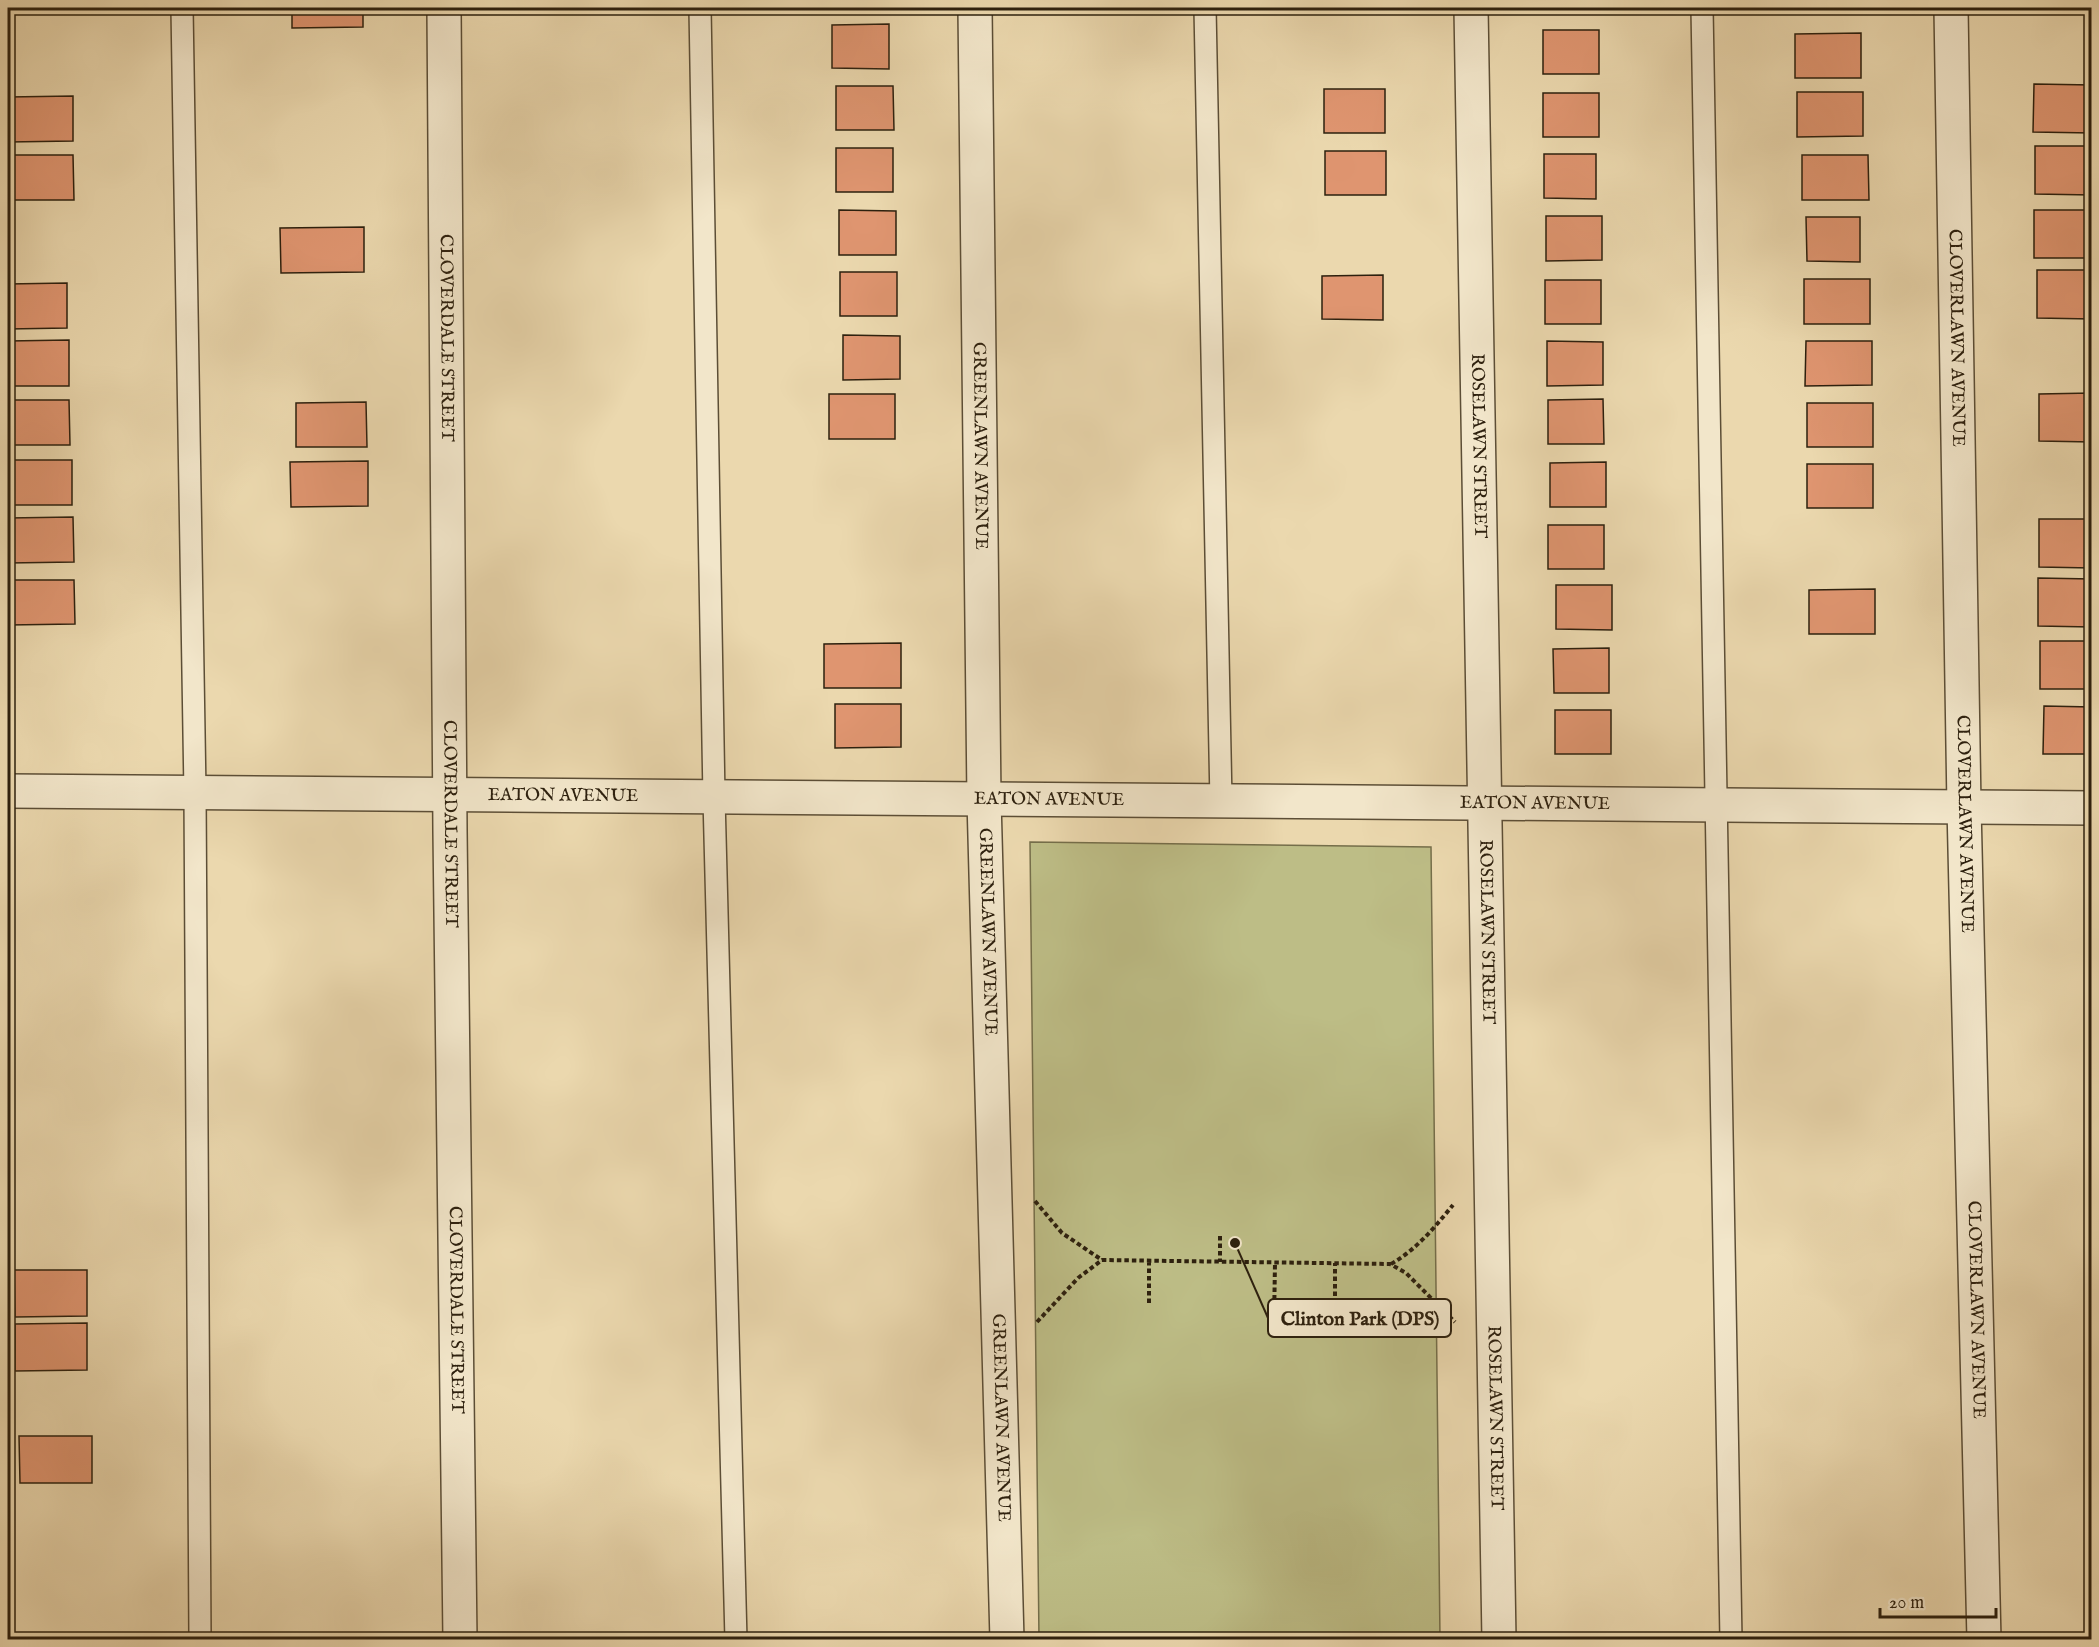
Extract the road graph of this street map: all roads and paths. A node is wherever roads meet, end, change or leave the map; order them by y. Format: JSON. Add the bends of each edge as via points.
{"nodes":[{"id":1,"x":182,"y":8,"type":"edge"},
{"id":2,"x":444,"y":8,"type":"edge"},
{"id":3,"x":700,"y":8,"type":"edge"},
{"id":4,"x":975,"y":8,"type":"edge"},
{"id":5,"x":1204,"y":8,"type":"edge"},
{"id":6,"x":1471,"y":8,"type":"edge"},
{"id":7,"x":1702,"y":8,"type":"edge"},
{"id":8,"x":1951,"y":8,"type":"edge"},
{"id":9,"x":8,"y":791,"type":"edge"},
{"id":10,"x":195,"y":793,"type":"junction"},
{"id":11,"x":450,"y":796,"type":"junction"},
{"id":12,"x":714,"y":798,"type":"junction"},
{"id":13,"x":984,"y":800,"type":"junction"},
{"id":14,"x":1221,"y":802,"type":"junction"},
{"id":15,"x":1484,"y":803,"type":"junction"},
{"id":16,"x":1714,"y":805,"type":"junction"},
{"id":17,"x":1964,"y":807,"type":"junction"},
{"id":18,"x":2091,"y":808,"type":"edge"},
{"id":19,"x":1035,"y":1201,"type":"dead end"},
{"id":20,"x":1453,"y":1205,"type":"dead end"},
{"id":21,"x":1220,"y":1236,"type":"dead end"},
{"id":22,"x":1102,"y":1260,"type":"junction"},
{"id":23,"x":1149,"y":1261,"type":"junction"},
{"id":24,"x":1220,"y":1262,"type":"junction"},
{"id":25,"x":1275,"y":1263,"type":"junction"},
{"id":26,"x":1335,"y":1263,"type":"junction"},
{"id":27,"x":1390,"y":1264,"type":"junction"},
{"id":28,"x":1335,"y":1296,"type":"dead end"},
{"id":29,"x":1149,"y":1304,"type":"dead end"},
{"id":30,"x":1037,"y":1322,"type":"dead end"},
{"id":31,"x":1274,"y":1322,"type":"dead end"},
{"id":32,"x":1455,"y":1322,"type":"dead end"},
{"id":33,"x":200,"y":1640,"type":"edge"},
{"id":34,"x":460,"y":1640,"type":"edge"},
{"id":35,"x":736,"y":1640,"type":"edge"},
{"id":36,"x":1007,"y":1640,"type":"edge"},
{"id":37,"x":1499,"y":1640,"type":"edge"},
{"id":38,"x":1731,"y":1640,"type":"edge"},
{"id":39,"x":1984,"y":1640,"type":"edge"}],
"edges":[{"from":1,"to":10,"type":"lane"},
{"from":2,"to":11,"type":"street","name":"CLOVERDALE STREET"},
{"from":3,"to":12,"type":"lane"},
{"from":4,"to":13,"type":"street","name":"GREENLAWN AVENUE"},
{"from":5,"to":14,"type":"lane"},
{"from":6,"to":15,"type":"street","name":"ROSELAWN STREET"},
{"from":7,"to":16,"type":"lane"},
{"from":8,"to":17,"type":"street","name":"CLOVERLAWN AVENUE"},
{"from":9,"to":10,"type":"street","name":"EATON AVENUE"},
{"from":10,"to":11,"type":"street","name":"EATON AVENUE"},
{"from":10,"to":33,"type":"lane"},
{"from":11,"to":12,"type":"street","name":"EATON AVENUE"},
{"from":11,"to":34,"type":"street","name":"CLOVERDALE STREET"},
{"from":12,"to":13,"type":"street","name":"EATON AVENUE"},
{"from":12,"to":35,"type":"lane"},
{"from":13,"to":14,"type":"street","name":"EATON AVENUE"},
{"from":13,"to":36,"type":"street","name":"GREENLAWN AVENUE"},
{"from":14,"to":15,"type":"street","name":"EATON AVENUE"},
{"from":15,"to":16,"type":"street","name":"EATON AVENUE"},
{"from":15,"to":37,"type":"street","name":"ROSELAWN STREET"},
{"from":16,"to":17,"type":"street","name":"EATON AVENUE"},
{"from":16,"to":38,"type":"lane"},
{"from":17,"to":18,"type":"street","name":"EATON AVENUE"},
{"from":17,"to":39,"type":"street","name":"CLOVERLAWN AVENUE"},
{"from":19,"to":22,"type":"path","via":[[1062,1233]]},
{"from":20,"to":27,"type":"path","via":[[1409,1254]]},
{"from":21,"to":24,"type":"path"},
{"from":22,"to":23,"type":"path"},
{"from":22,"to":30,"type":"path","via":[[1078,1278]]},
{"from":23,"to":24,"type":"path"},
{"from":23,"to":29,"type":"path"},
{"from":24,"to":25,"type":"path"},
{"from":25,"to":26,"type":"path"},
{"from":25,"to":31,"type":"path"},
{"from":26,"to":27,"type":"path"},
{"from":26,"to":28,"type":"path"},
{"from":27,"to":32,"type":"path","via":[[1406,1273]]}]}
